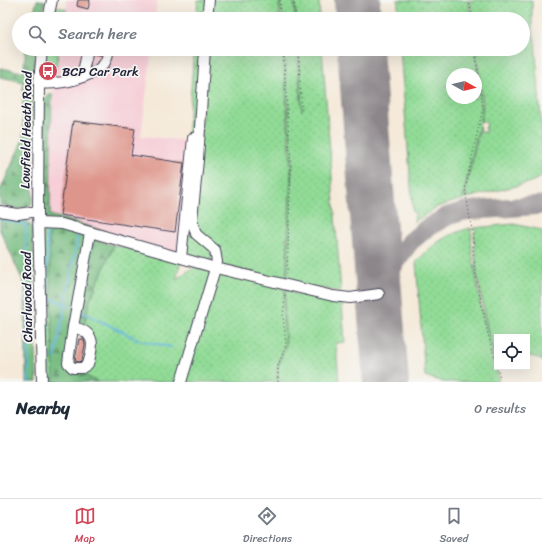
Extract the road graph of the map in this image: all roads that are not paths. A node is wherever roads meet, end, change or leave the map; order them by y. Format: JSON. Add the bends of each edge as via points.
{"nodes":[{"id":1,"x":52,"y":0,"type":"edge"},
{"id":2,"x":209,"y":0,"type":"edge"},
{"id":3,"x":49,"y":12,"type":"edge"},
{"id":4,"x":208,"y":12,"type":"edge"},
{"id":5,"x":41,"y":56,"type":"edge"},
{"id":6,"x":86,"y":56,"type":"edge"},
{"id":7,"x":106,"y":56,"type":"edge"},
{"id":8,"x":205,"y":56,"type":"edge"},
{"id":9,"x":82,"y":76,"type":"junction"},
{"id":10,"x":39,"y":83,"type":"junction"},
{"id":11,"x":192,"y":138,"type":"dead end"},
{"id":12,"x":0,"y":211,"type":"edge"},
{"id":13,"x":38,"y":212,"type":"junction"},
{"id":14,"x":39,"y":223,"type":"junction"},
{"id":15,"x":90,"y":233,"type":"junction"},
{"id":16,"x":180,"y":258,"type":"junction"},
{"id":17,"x":216,"y":268,"type":"junction"},
{"id":18,"x":379,"y":294,"type":"dead end"},
{"id":19,"x":73,"y":327,"type":"dead end"},
{"id":20,"x":42,"y":382,"type":"edge"},
{"id":21,"x":181,"y":382,"type":"edge"}],
"edges":[{"from":1,"to":3,"type":"street"},
{"from":2,"to":4,"type":"street"},
{"from":5,"to":10,"type":"street","name":"Lowfield Heath Road"},
{"from":6,"to":9,"type":"street"},
{"from":7,"to":9,"type":"street","via":[[103,65]]},
{"from":8,"to":17,"type":"street","via":[[192,220],[196,234],[216,252]]},
{"from":9,"to":10,"type":"street","via":[[62,84]]},
{"from":10,"to":13,"type":"street","name":"Lowfield Heath Road"},
{"from":11,"to":16,"type":"street"},
{"from":12,"to":13,"type":"street","via":[[18,214]]},
{"from":13,"to":14,"type":"street","name":"Charlwood Road"},
{"from":14,"to":15,"type":"street","via":[[54,223]]},
{"from":14,"to":20,"type":"street","name":"Charlwood Road"},
{"from":15,"to":16,"type":"street"},
{"from":15,"to":19,"type":"street"},
{"from":16,"to":17,"type":"street"},
{"from":17,"to":18,"type":"street","via":[[342,298]]},
{"from":17,"to":21,"type":"street"}]}
